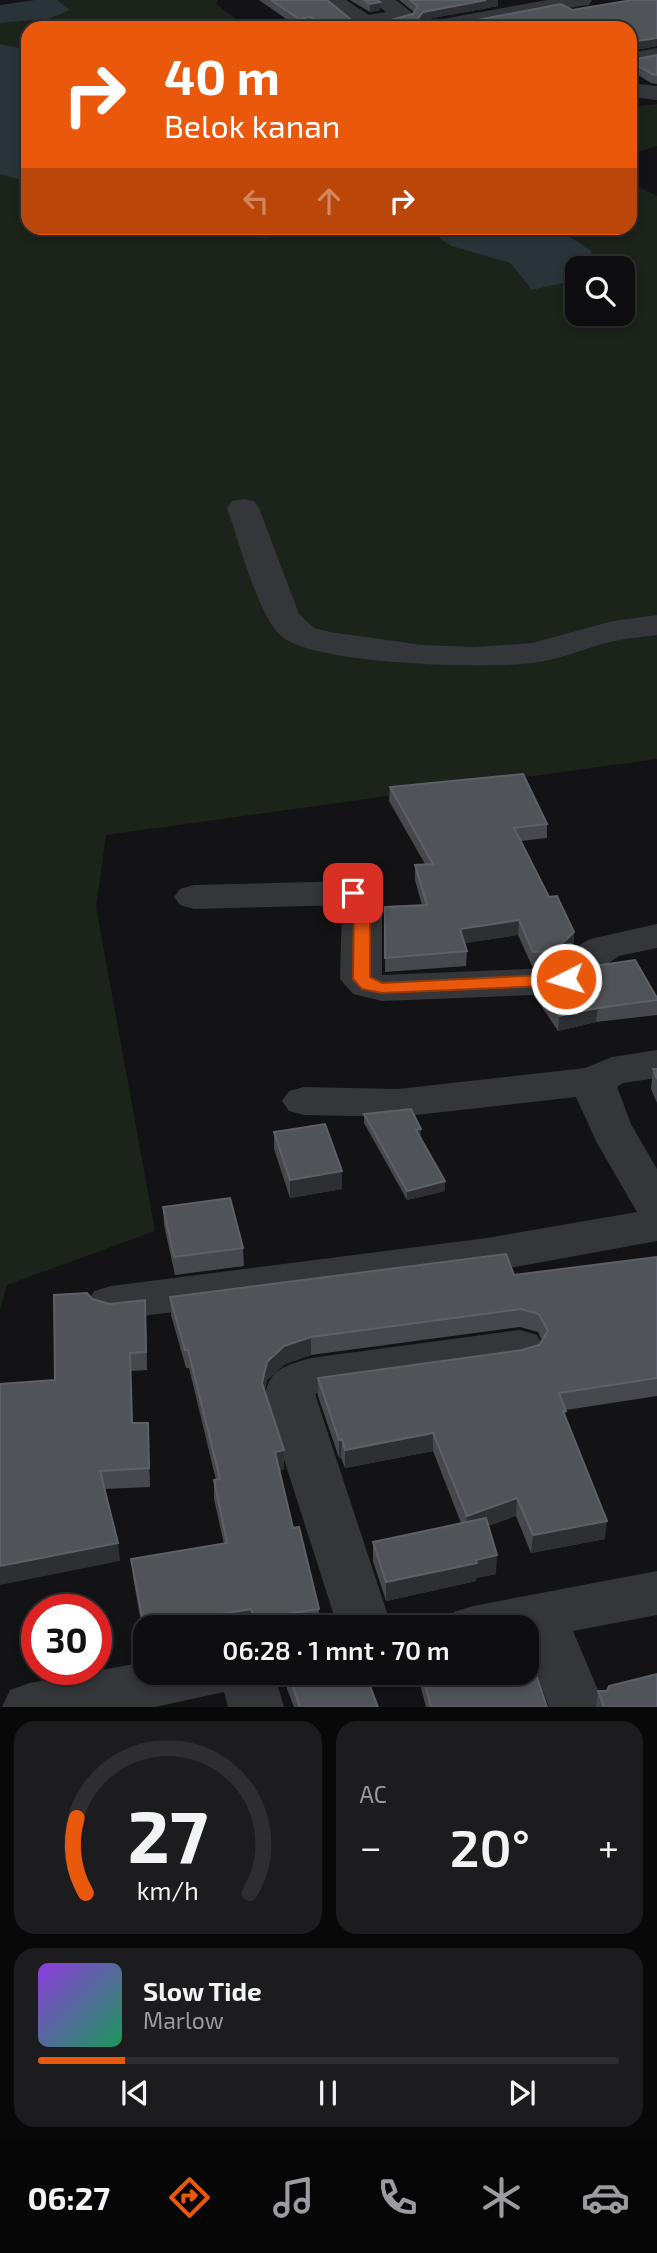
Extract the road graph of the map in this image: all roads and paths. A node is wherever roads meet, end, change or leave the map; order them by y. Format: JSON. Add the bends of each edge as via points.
{"nodes":[{"id":1,"x":331,"y":0,"type":"edge"},
{"id":2,"x":382,"y":0,"type":"edge"},
{"id":3,"x":581,"y":0,"type":"edge"},
{"id":4,"x":364,"y":21,"type":"edge"},
{"id":5,"x":384,"y":21,"type":"edge"},
{"id":6,"x":468,"y":21,"type":"edge"},
{"id":7,"x":657,"y":55,"type":"edge"},
{"id":8,"x":637,"y":59,"type":"edge"},
{"id":9,"x":637,"y":91,"type":"edge"},
{"id":10,"x":657,"y":93,"type":"edge"},
{"id":11,"x":243,"y":508,"type":"dead end"},
{"id":12,"x":657,"y":625,"type":"edge"},
{"id":13,"x":194,"y":897,"type":"dead end"},
{"id":14,"x":657,"y":936,"type":"edge"},
{"id":15,"x":626,"y":1071,"type":"edge"},
{"id":16,"x":304,"y":1101,"type":"dead end"},
{"id":17,"x":657,"y":1207,"type":"edge"},
{"id":18,"x":657,"y":1225,"type":"edge"},
{"id":19,"x":111,"y":1303,"type":"edge"},
{"id":20,"x":520,"y":1348,"type":"edge"},
{"id":21,"x":657,"y":1593,"type":"edge"},
{"id":22,"x":361,"y":1615,"type":"edge"},
{"id":23,"x":540,"y":1615,"type":"joint"},
{"id":24,"x":148,"y":1685,"type":"edge"},
{"id":25,"x":250,"y":1685,"type":"edge"},
{"id":26,"x":30,"y":1707,"type":"edge"},
{"id":27,"x":256,"y":1707,"type":"edge"},
{"id":28,"x":577,"y":1707,"type":"edge"}],
"edges":[{"from":1,"to":4,"type":"street"},
{"from":2,"to":5,"type":"street","via":[[404,15]]},
{"from":3,"to":6,"type":"street"},
{"from":7,"to":8,"type":"street"},
{"from":9,"to":10,"type":"street"},
{"from":11,"to":12,"type":"street","via":[[283,615],[292,629],[313,639],[423,655],[515,655]]},
{"from":13,"to":14,"type":"street","via":[[353,893],[362,900],[361,979],[382,988],[559,981],[573,976],[605,948]]},
{"from":15,"to":16,"type":"street","via":[[398,1103]]},
{"from":15,"to":17,"type":"street","via":[[594,1087]]},
{"from":18,"to":19,"type":"street","via":[[487,1255]]},
{"from":20,"to":22,"type":"street","via":[[311,1376],[290,1388],[290,1400]]},
{"from":21,"to":23,"type":"street"},
{"from":23,"to":28,"type":"street"},
{"from":24,"to":26,"type":"street"},
{"from":25,"to":27,"type":"street"}]}
